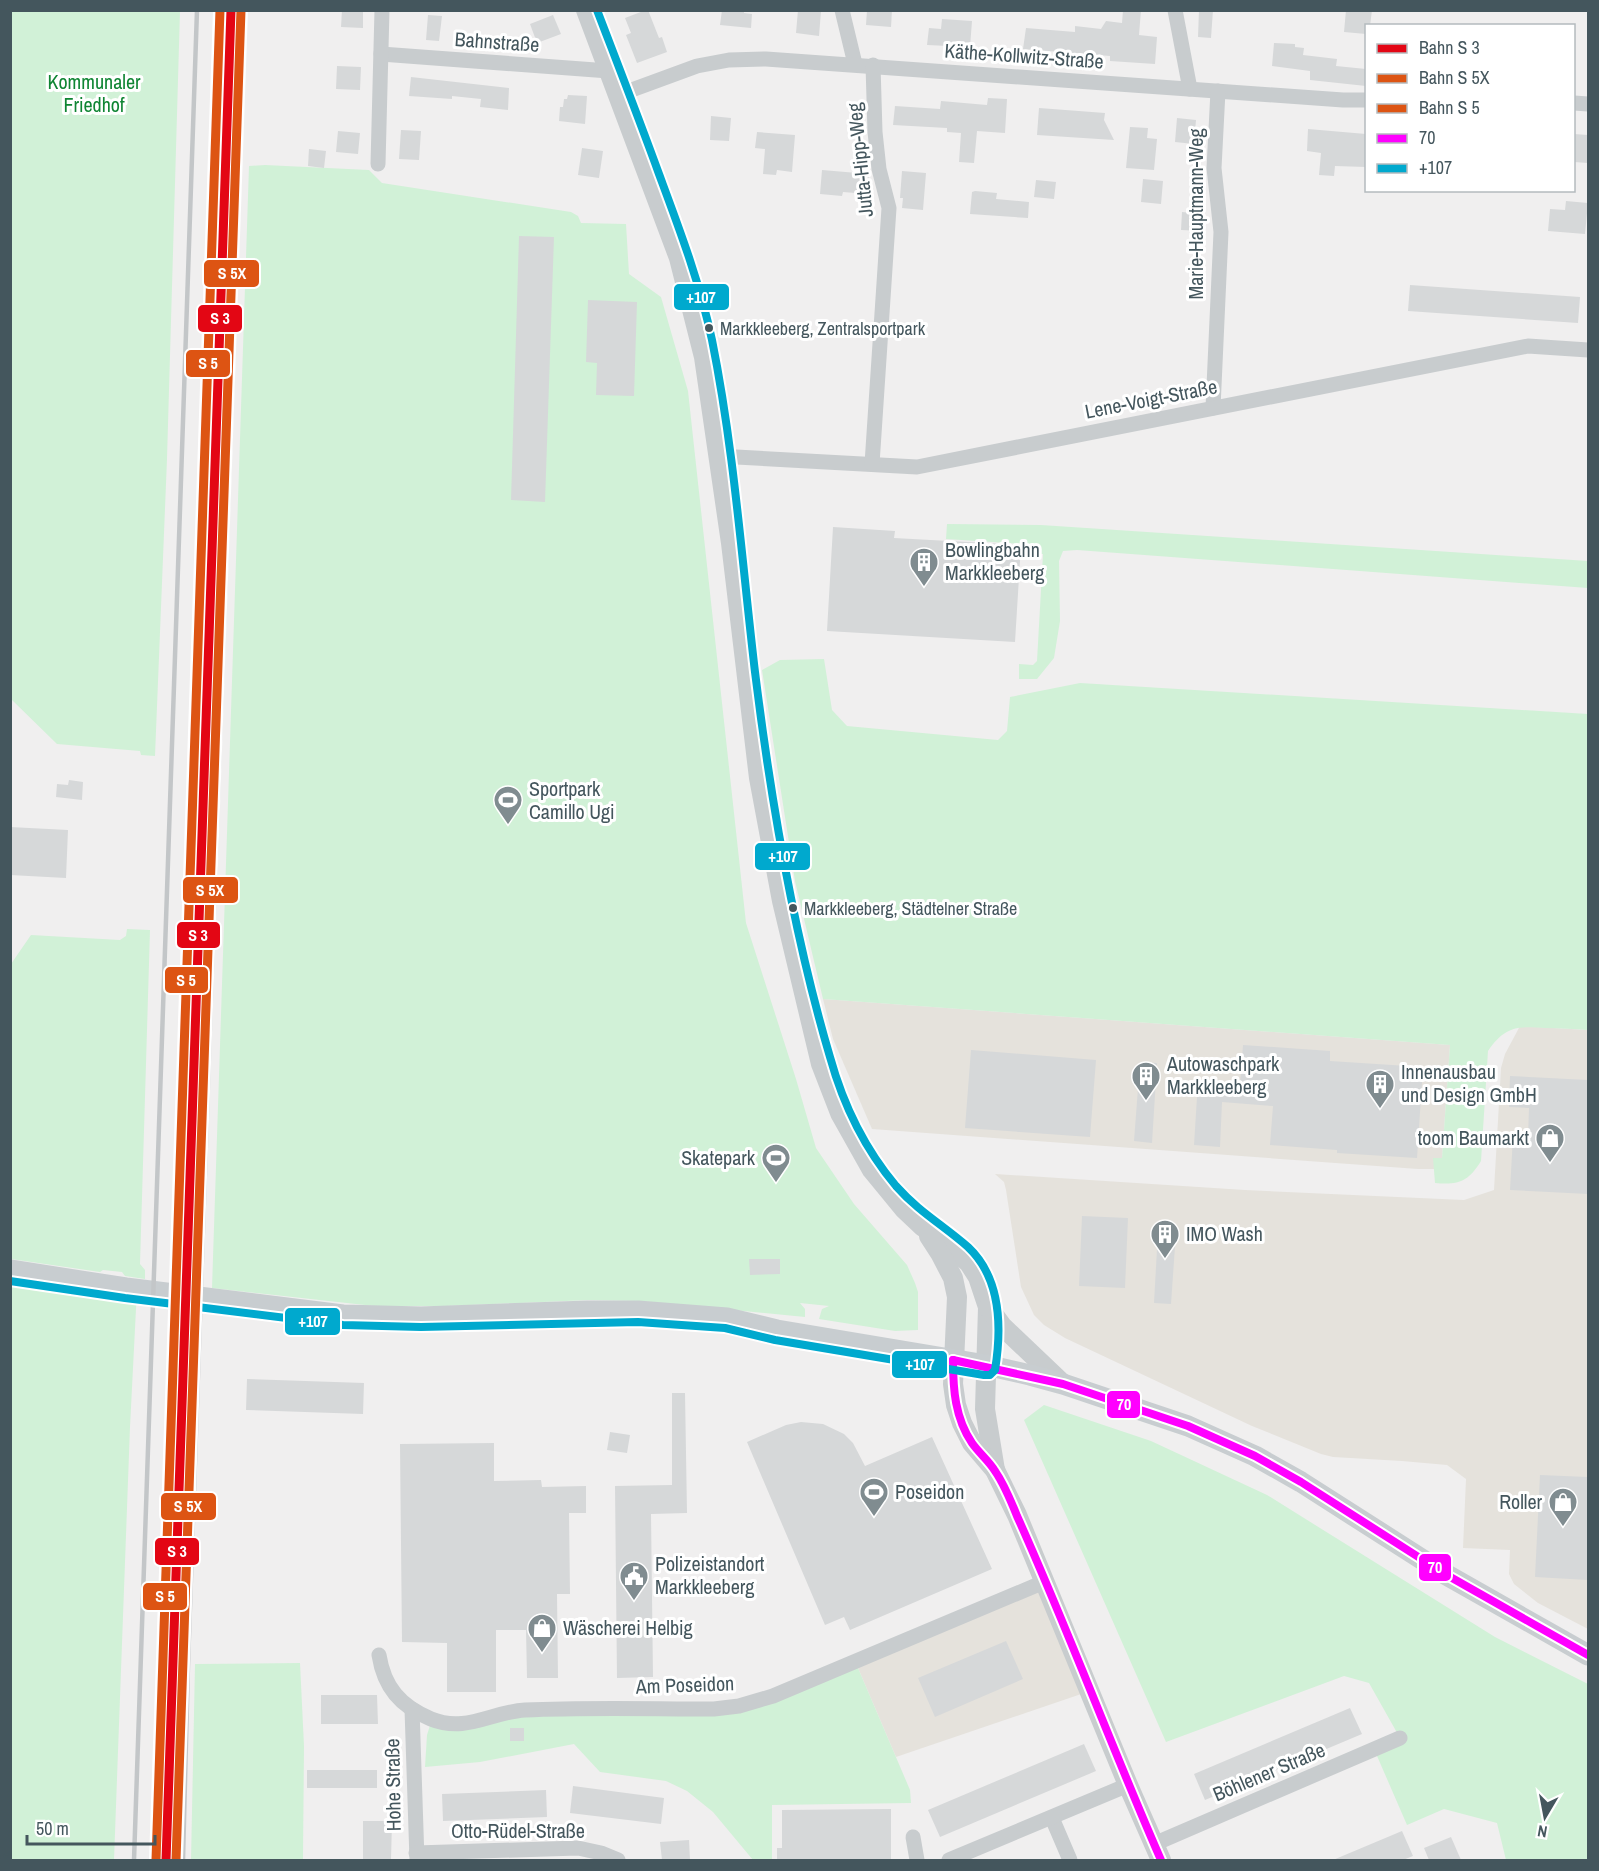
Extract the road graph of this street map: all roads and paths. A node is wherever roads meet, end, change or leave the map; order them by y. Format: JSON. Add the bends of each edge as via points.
{"nodes":[{"id":1,"x":382,"y":10,"type":"edge"},
{"id":2,"x":586,"y":10,"type":"edge"},
{"id":3,"x":842,"y":10,"type":"edge"},
{"id":4,"x":1175,"y":10,"type":"edge"},
{"id":5,"x":381,"y":54,"type":"junction"},
{"id":6,"x":855,"y":64,"type":"junction"},
{"id":7,"x":873,"y":65,"type":"junction"},
{"id":8,"x":609,"y":71,"type":"junction"},
{"id":9,"x":1190,"y":89,"type":"junction"},
{"id":10,"x":1218,"y":91,"type":"junction"},
{"id":11,"x":618,"y":95,"type":"junction"},
{"id":12,"x":1365,"y":100,"type":"edge"},
{"id":13,"x":378,"y":164,"type":"dead end"},
{"id":14,"x":1588,"y":350,"type":"edge"},
{"id":15,"x":1213,"y":408,"type":"junction"},
{"id":16,"x":718,"y":456,"type":"junction"},
{"id":17,"x":872,"y":465,"type":"junction"},
{"id":18,"x":922,"y":1226,"type":"junction"},
{"id":19,"x":10,"y":1270,"type":"edge"},
{"id":20,"x":988,"y":1307,"type":"junction"},
{"id":21,"x":953,"y":1360,"type":"junction"},
{"id":22,"x":986,"y":1365,"type":"junction"},
{"id":23,"x":1063,"y":1384,"type":"junction"},
{"id":24,"x":995,"y":1470,"type":"junction"},
{"id":25,"x":1044,"y":1582,"type":"junction"},
{"id":26,"x":379,"y":1655,"type":"dead end"},
{"id":27,"x":1588,"y":1655,"type":"edge"},
{"id":28,"x":412,"y":1709,"type":"junction"},
{"id":29,"x":1400,"y":1738,"type":"dead end"},
{"id":30,"x":1128,"y":1785,"type":"junction"},
{"id":31,"x":1052,"y":1818,"type":"junction"},
{"id":32,"x":913,"y":1837,"type":"dead end"},
{"id":33,"x":1158,"y":1852,"type":"edge"},
{"id":34,"x":417,"y":1857,"type":"edge"},
{"id":35,"x":618,"y":1860,"type":"edge"},
{"id":36,"x":917,"y":1860,"type":"edge"},
{"id":37,"x":949,"y":1860,"type":"edge"},
{"id":38,"x":1070,"y":1860,"type":"edge"}],
"edges":[{"from":1,"to":5,"type":"street"},
{"from":2,"to":8,"type":"street"},
{"from":3,"to":6,"type":"street"},
{"from":4,"to":9,"type":"street"},
{"from":5,"to":8,"type":"street","name":"Bahnstraße"},
{"from":5,"to":13,"type":"street"},
{"from":6,"to":7,"type":"street","name":"Käthe-Kollwitz-Straße"},
{"from":6,"to":11,"type":"street","name":"Käthe-Kollwitz-Straße","via":[[729,60],[698,66]]},
{"from":7,"to":9,"type":"street","name":"Käthe-Kollwitz-Straße"},
{"from":7,"to":17,"type":"street","name":"Jutta-Hipp-Weg","via":[[878,160],[890,208]]},
{"from":8,"to":11,"type":"street"},
{"from":9,"to":10,"type":"street","name":"Käthe-Kollwitz-Straße"},
{"from":10,"to":12,"type":"street","name":"Käthe-Kollwitz-Straße"},
{"from":10,"to":15,"type":"street","name":"Marie-Hauptmann-Weg","via":[[1214,168],[1221,232]]},
{"from":11,"to":16,"type":"street","via":[[679,258],[704,357]]},
{"from":14,"to":15,"type":"street","name":"Lene-Voigt-Straße","via":[[1528,346]]},
{"from":15,"to":17,"type":"street","name":"Lene-Voigt-Straße","via":[[917,467]]},
{"from":16,"to":17,"type":"street","name":"Lene-Voigt-Straße"},
{"from":16,"to":18,"type":"street","via":[[759,778],[782,901],[821,1064],[840,1113],[866,1161],[886,1189]]},
{"from":18,"to":20,"type":"street","via":[[969,1263],[978,1276]]},
{"from":18,"to":21,"type":"street","via":[[953,1278],[957,1311]]},
{"from":19,"to":21,"type":"main road","via":[[343,1315],[421,1317],[638,1311],[727,1318]]},
{"from":20,"to":22,"type":"street"},
{"from":20,"to":23,"type":"street","via":[[1002,1326]]},
{"from":21,"to":22,"type":"main road"},
{"from":21,"to":24,"type":"street","via":[[952,1384],[962,1423],[972,1443]]},
{"from":22,"to":23,"type":"main road"},
{"from":22,"to":24,"type":"street","via":[[985,1409]]},
{"from":23,"to":27,"type":"main road","via":[[1188,1426],[1255,1456],[1473,1591]]},
{"from":24,"to":25,"type":"street"},
{"from":25,"to":28,"type":"street","name":"Am Poseidon","via":[[773,1696],[739,1706],[521,1711],[465,1725],[432,1719]]},
{"from":25,"to":30,"type":"street"},
{"from":26,"to":28,"type":"street","name":"Am Poseidon","via":[[388,1686]]},
{"from":28,"to":34,"type":"street","name":"Hohe Straße"},
{"from":29,"to":33,"type":"street","name":"Böhlener Straße"},
{"from":30,"to":31,"type":"street"},
{"from":30,"to":33,"type":"street"},
{"from":31,"to":37,"type":"street"},
{"from":31,"to":38,"type":"street"},
{"from":32,"to":36,"type":"street"},
{"from":34,"to":35,"type":"street","name":"Otto-Rüdel-Straße","via":[[578,1848]]}]}
